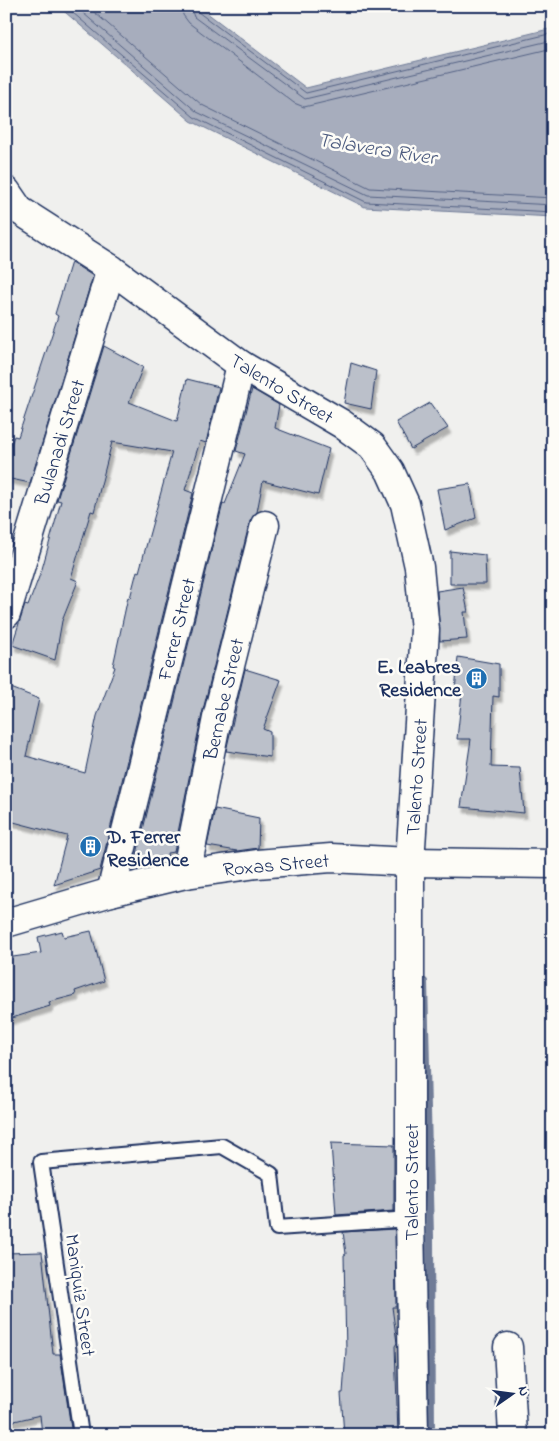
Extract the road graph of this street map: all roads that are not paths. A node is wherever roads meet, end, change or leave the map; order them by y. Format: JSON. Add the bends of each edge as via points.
{"nodes":[{"id":1,"x":6,"y":191,"type":"edge"},
{"id":2,"x":112,"y":270,"type":"junction"},
{"id":3,"x":241,"y":365,"type":"junction"},
{"id":4,"x":265,"y":524,"type":"dead end"},
{"id":5,"x":6,"y":614,"type":"edge"},
{"id":6,"x":410,"y":862,"type":"junction"},
{"id":7,"x":553,"y":864,"type":"edge"},
{"id":8,"x":186,"y":874,"type":"junction"},
{"id":9,"x":111,"y":892,"type":"junction"},
{"id":10,"x":6,"y":923,"type":"edge"},
{"id":11,"x":410,"y":1220,"type":"junction"},
{"id":12,"x":508,"y":1347,"type":"dead end"},
{"id":13,"x":81,"y":1435,"type":"edge"},
{"id":14,"x":414,"y":1435,"type":"edge"},
{"id":15,"x":513,"y":1435,"type":"edge"}],
"edges":[{"from":1,"to":2,"type":"street","name":"Talento Street","via":[[19,210]]},
{"from":2,"to":3,"type":"street","name":"Talento Street"},
{"from":2,"to":5,"type":"street","name":"Bulanadi Street"},
{"from":3,"to":6,"type":"street","name":"Talento Street","via":[[342,424],[372,446],[390,471],[405,504],[419,567],[425,630]]},
{"from":3,"to":9,"type":"street","name":"Ferrer Street"},
{"from":4,"to":8,"type":"street","name":"Bernabe Street","via":[[217,718]]},
{"from":6,"to":7,"type":"street","name":"Roxas Street"},
{"from":6,"to":8,"type":"street","name":"Roxas Street","via":[[331,858]]},
{"from":6,"to":11,"type":"street","name":"Talento Street"},
{"from":8,"to":9,"type":"street","name":"Roxas Street"},
{"from":9,"to":10,"type":"street","name":"Roxas Street"},
{"from":11,"to":13,"type":"lane","name":"Maniquiz Street","via":[[277,1228],[271,1174],[222,1146],[41,1162]]},
{"from":11,"to":14,"type":"street","name":"Talento Street"},
{"from":12,"to":15,"type":"street"}]}
